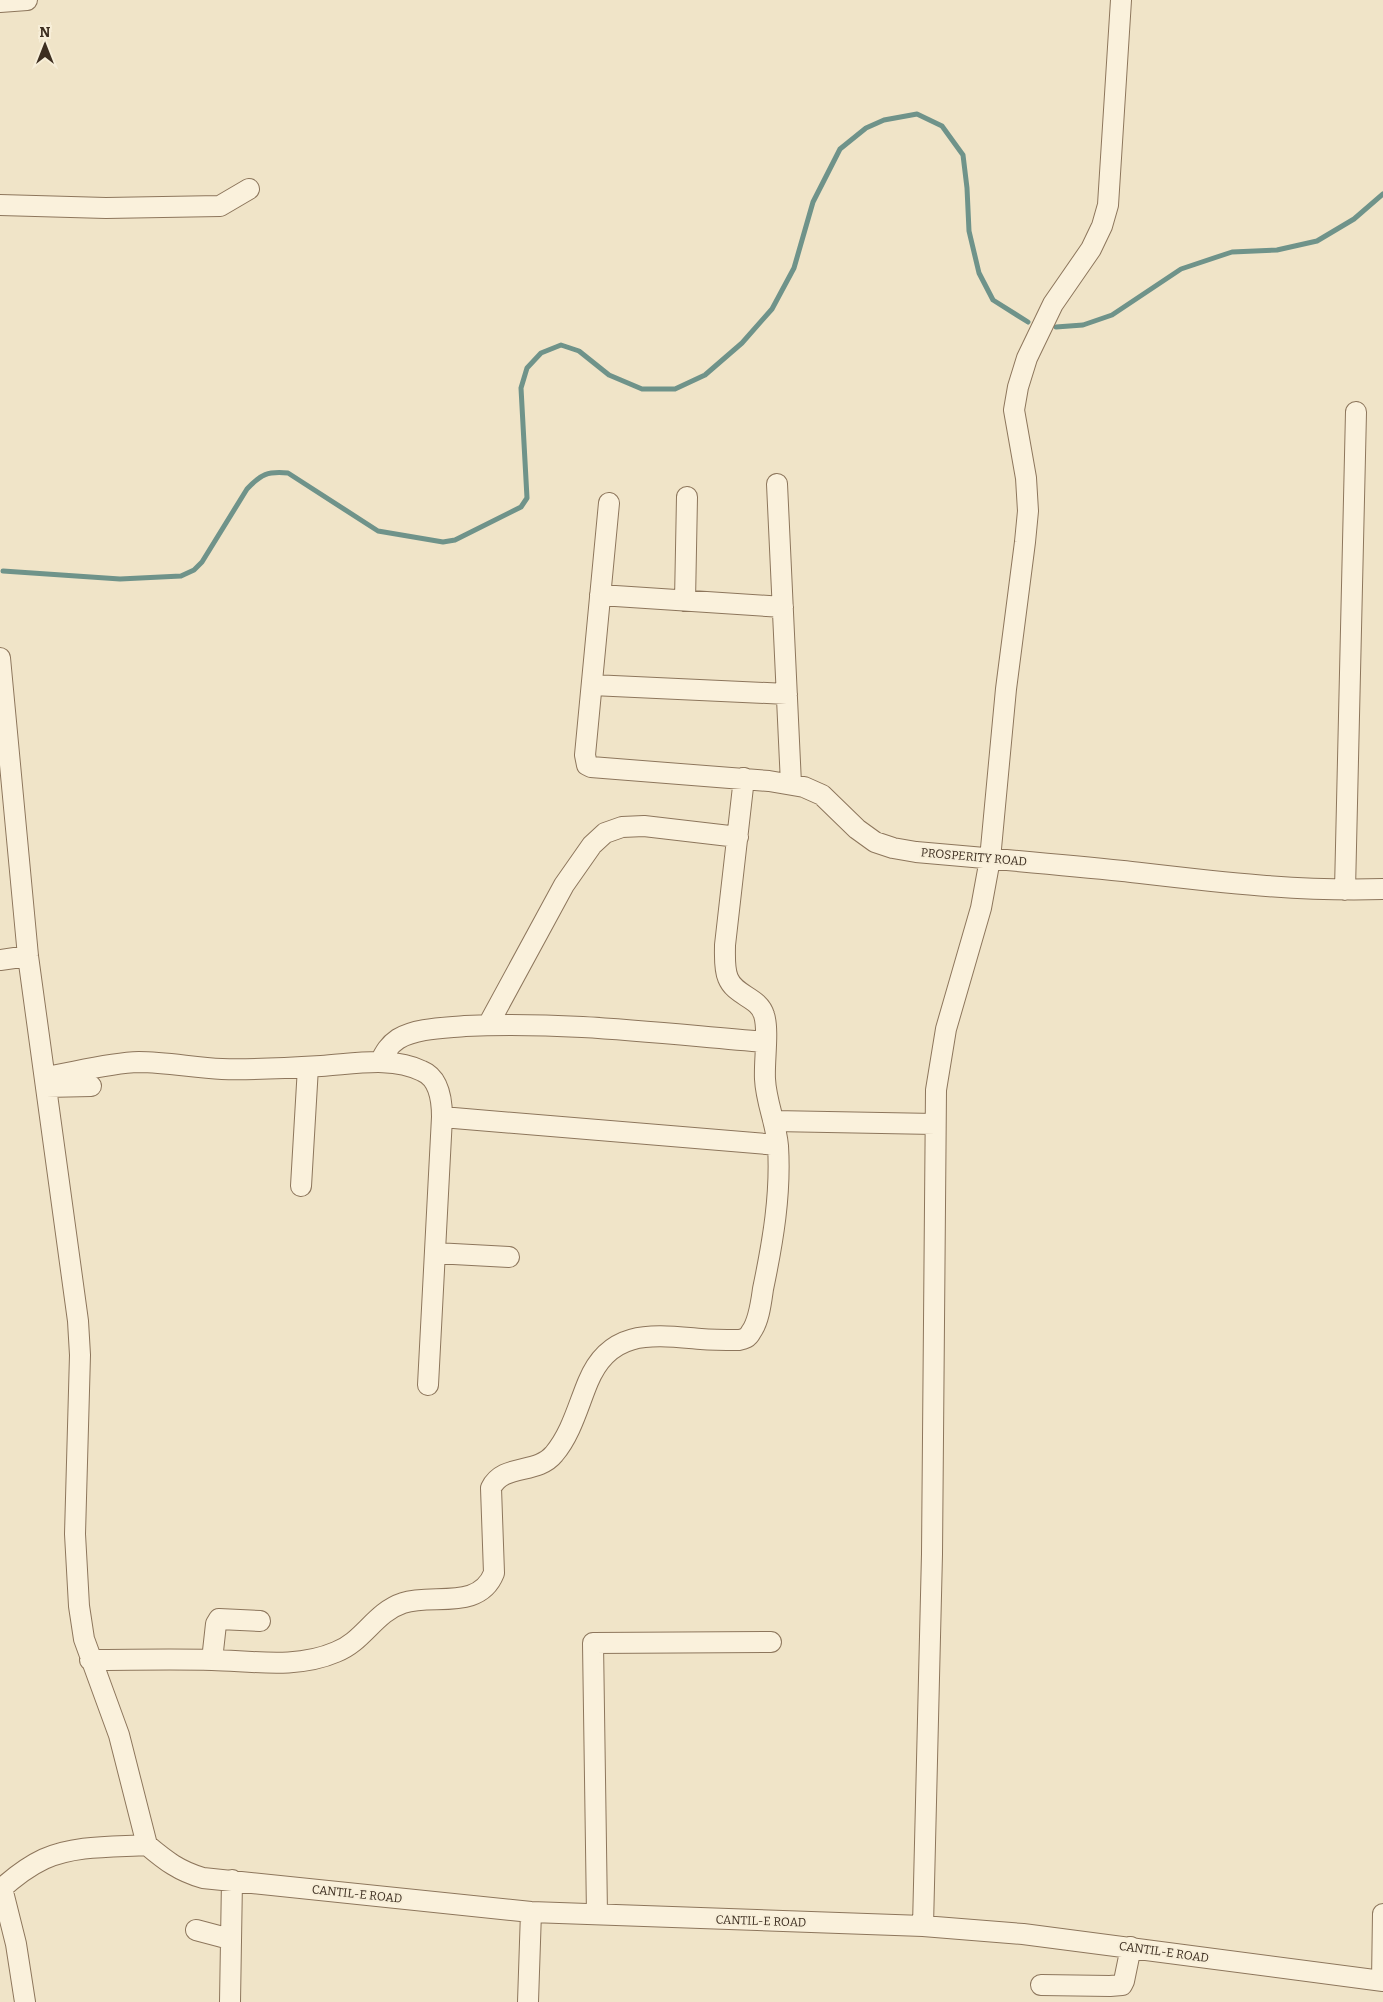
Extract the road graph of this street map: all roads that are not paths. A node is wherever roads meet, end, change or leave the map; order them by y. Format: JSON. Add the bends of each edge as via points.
{"nodes":[{"id":1,"x":27,"y":0,"type":"edge"},
{"id":2,"x":1121,"y":0,"type":"edge"},
{"id":3,"x":0,"y":2,"type":"edge"},
{"id":4,"x":249,"y":189,"type":"dead end"},
{"id":5,"x":0,"y":206,"type":"edge"},
{"id":6,"x":1356,"y":412,"type":"dead end"},
{"id":7,"x":776,"y":484,"type":"dead end"},
{"id":8,"x":687,"y":497,"type":"dead end"},
{"id":9,"x":609,"y":503,"type":"dead end"},
{"id":10,"x":600,"y":595,"type":"junction"},
{"id":11,"x":685,"y":601,"type":"junction"},
{"id":12,"x":782,"y":607,"type":"junction"},
{"id":13,"x":0,"y":658,"type":"edge"},
{"id":14,"x":592,"y":685,"type":"junction"},
{"id":15,"x":786,"y":694,"type":"junction"},
{"id":16,"x":744,"y":778,"type":"junction"},
{"id":17,"x":791,"y":784,"type":"junction"},
{"id":18,"x":738,"y":837,"type":"junction"},
{"id":19,"x":990,"y":859,"type":"junction"},
{"id":20,"x":1383,"y":889,"type":"edge"},
{"id":21,"x":1345,"y":890,"type":"junction"},
{"id":22,"x":28,"y":956,"type":"junction"},
{"id":23,"x":0,"y":960,"type":"edge"},
{"id":24,"x":488,"y":1025,"type":"junction"},
{"id":25,"x":764,"y":1042,"type":"junction"},
{"id":26,"x":380,"y":1062,"type":"junction"},
{"id":27,"x":308,"y":1067,"type":"junction"},
{"id":28,"x":46,"y":1082,"type":"junction"},
{"id":29,"x":91,"y":1086,"type":"dead end"},
{"id":30,"x":442,"y":1117,"type":"junction"},
{"id":31,"x":774,"y":1121,"type":"junction"},
{"id":32,"x":935,"y":1124,"type":"junction"},
{"id":33,"x":778,"y":1145,"type":"junction"},
{"id":34,"x":301,"y":1186,"type":"dead end"},
{"id":35,"x":435,"y":1254,"type":"junction"},
{"id":36,"x":509,"y":1257,"type":"dead end"},
{"id":37,"x":428,"y":1385,"type":"dead end"},
{"id":38,"x":260,"y":1620,"type":"dead end"},
{"id":39,"x":771,"y":1642,"type":"dead end"},
{"id":40,"x":90,"y":1660,"type":"junction"},
{"id":41,"x":212,"y":1660,"type":"junction"},
{"id":42,"x":147,"y":1845,"type":"junction"},
{"id":43,"x":232,"y":1880,"type":"junction"},
{"id":44,"x":1,"y":1889,"type":"edge"},
{"id":45,"x":531,"y":1912,"type":"junction"},
{"id":46,"x":597,"y":1914,"type":"junction"},
{"id":47,"x":1383,"y":1914,"type":"edge"},
{"id":48,"x":923,"y":1926,"type":"junction"},
{"id":49,"x":196,"y":1930,"type":"dead end"},
{"id":50,"x":230,"y":1939,"type":"junction"},
{"id":51,"x":1131,"y":1947,"type":"junction"},
{"id":52,"x":1383,"y":1981,"type":"edge"},
{"id":53,"x":1041,"y":1985,"type":"dead end"},
{"id":54,"x":25,"y":2002,"type":"edge"},
{"id":55,"x":230,"y":2002,"type":"edge"},
{"id":56,"x":528,"y":2002,"type":"edge"}],
"edges":[{"from":1,"to":3,"type":"street"},
{"from":2,"to":19,"type":"street","via":[[1108,205],[1091,249],[1053,304],[1027,358],[1014,410],[1026,478],[1028,511],[1006,689]]},
{"from":4,"to":5,"type":"street","via":[[220,206]]},
{"from":6,"to":21,"type":"street"},
{"from":7,"to":12,"type":"street"},
{"from":8,"to":11,"type":"street"},
{"from":9,"to":10,"type":"street"},
{"from":10,"to":11,"type":"street"},
{"from":10,"to":14,"type":"street"},
{"from":11,"to":12,"type":"street"},
{"from":12,"to":15,"type":"street"},
{"from":13,"to":22,"type":"street"},
{"from":14,"to":15,"type":"street"},
{"from":14,"to":16,"type":"street","name":"PROSPERITY ROAD","via":[[588,765]]},
{"from":15,"to":17,"type":"street"},
{"from":16,"to":17,"type":"street","name":"PROSPERITY ROAD"},
{"from":16,"to":18,"type":"street"},
{"from":17,"to":19,"type":"street","name":"PROSPERITY ROAD","via":[[822,795],[875,842],[916,852]]},
{"from":18,"to":24,"type":"street","via":[[644,826],[606,832],[592,845],[564,885]]},
{"from":18,"to":25,"type":"street","via":[[725,944],[726,972],[733,987],[758,1003],[764,1012]]},
{"from":19,"to":21,"type":"street","name":"PROSPERITY ROAD","via":[[1239,884]]},
{"from":19,"to":32,"type":"street","via":[[988,881],[946,1029],[936,1090]]},
{"from":20,"to":21,"type":"street","name":"PROSPERITY ROAD"},
{"from":22,"to":23,"type":"street"},
{"from":22,"to":28,"type":"street"},
{"from":24,"to":25,"type":"street","via":[[566,1026]]},
{"from":24,"to":26,"type":"street","via":[[418,1032],[399,1038],[387,1048]]},
{"from":25,"to":31,"type":"street","via":[[765,1081]]},
{"from":26,"to":27,"type":"street"},
{"from":26,"to":30,"type":"street","via":[[400,1063],[425,1072],[438,1091]]},
{"from":27,"to":28,"type":"street","via":[[222,1069],[138,1062]]},
{"from":27,"to":34,"type":"street"},
{"from":28,"to":29,"type":"street"},
{"from":28,"to":40,"type":"street","via":[[78,1321],[75,1534],[79,1606]]},
{"from":30,"to":33,"type":"street"},
{"from":30,"to":35,"type":"street"},
{"from":31,"to":32,"type":"street"},
{"from":31,"to":33,"type":"street"},
{"from":32,"to":48,"type":"street","via":[[932,1554]]},
{"from":33,"to":41,"type":"street","via":[[776,1220],[760,1305],[751,1333],[739,1340],[649,1336],[624,1342],[603,1356],[554,1455],[544,1463],[511,1471],[494,1480],[490,1488],[494,1573],[485,1588],[459,1598],[404,1602],[390,1608],[338,1652],[325,1656],[279,1663]]},
{"from":35,"to":36,"type":"street"},
{"from":35,"to":37,"type":"street"},
{"from":38,"to":41,"type":"street","via":[[219,1619]]},
{"from":39,"to":46,"type":"street","via":[[593,1643]]},
{"from":40,"to":41,"type":"street"},
{"from":40,"to":42,"type":"street","via":[[119,1735]]},
{"from":42,"to":43,"type":"street","name":"CANTIL-E ROAD","via":[[185,1872],[203,1878]]},
{"from":42,"to":44,"type":"street","via":[[62,1853],[44,1859]]},
{"from":43,"to":45,"type":"street","name":"CANTIL-E ROAD"},
{"from":43,"to":50,"type":"street"},
{"from":44,"to":54,"type":"street","via":[[16,1944]]},
{"from":45,"to":46,"type":"street","name":"CANTIL-E ROAD"},
{"from":45,"to":56,"type":"street"},
{"from":46,"to":48,"type":"street","name":"CANTIL-E ROAD"},
{"from":47,"to":52,"type":"street"},
{"from":48,"to":51,"type":"street","name":"CANTIL-E ROAD"},
{"from":49,"to":50,"type":"street"},
{"from":50,"to":55,"type":"street"},
{"from":51,"to":52,"type":"street","name":"CANTIL-E ROAD"},
{"from":51,"to":53,"type":"street","via":[[1122,1985]]}]}
